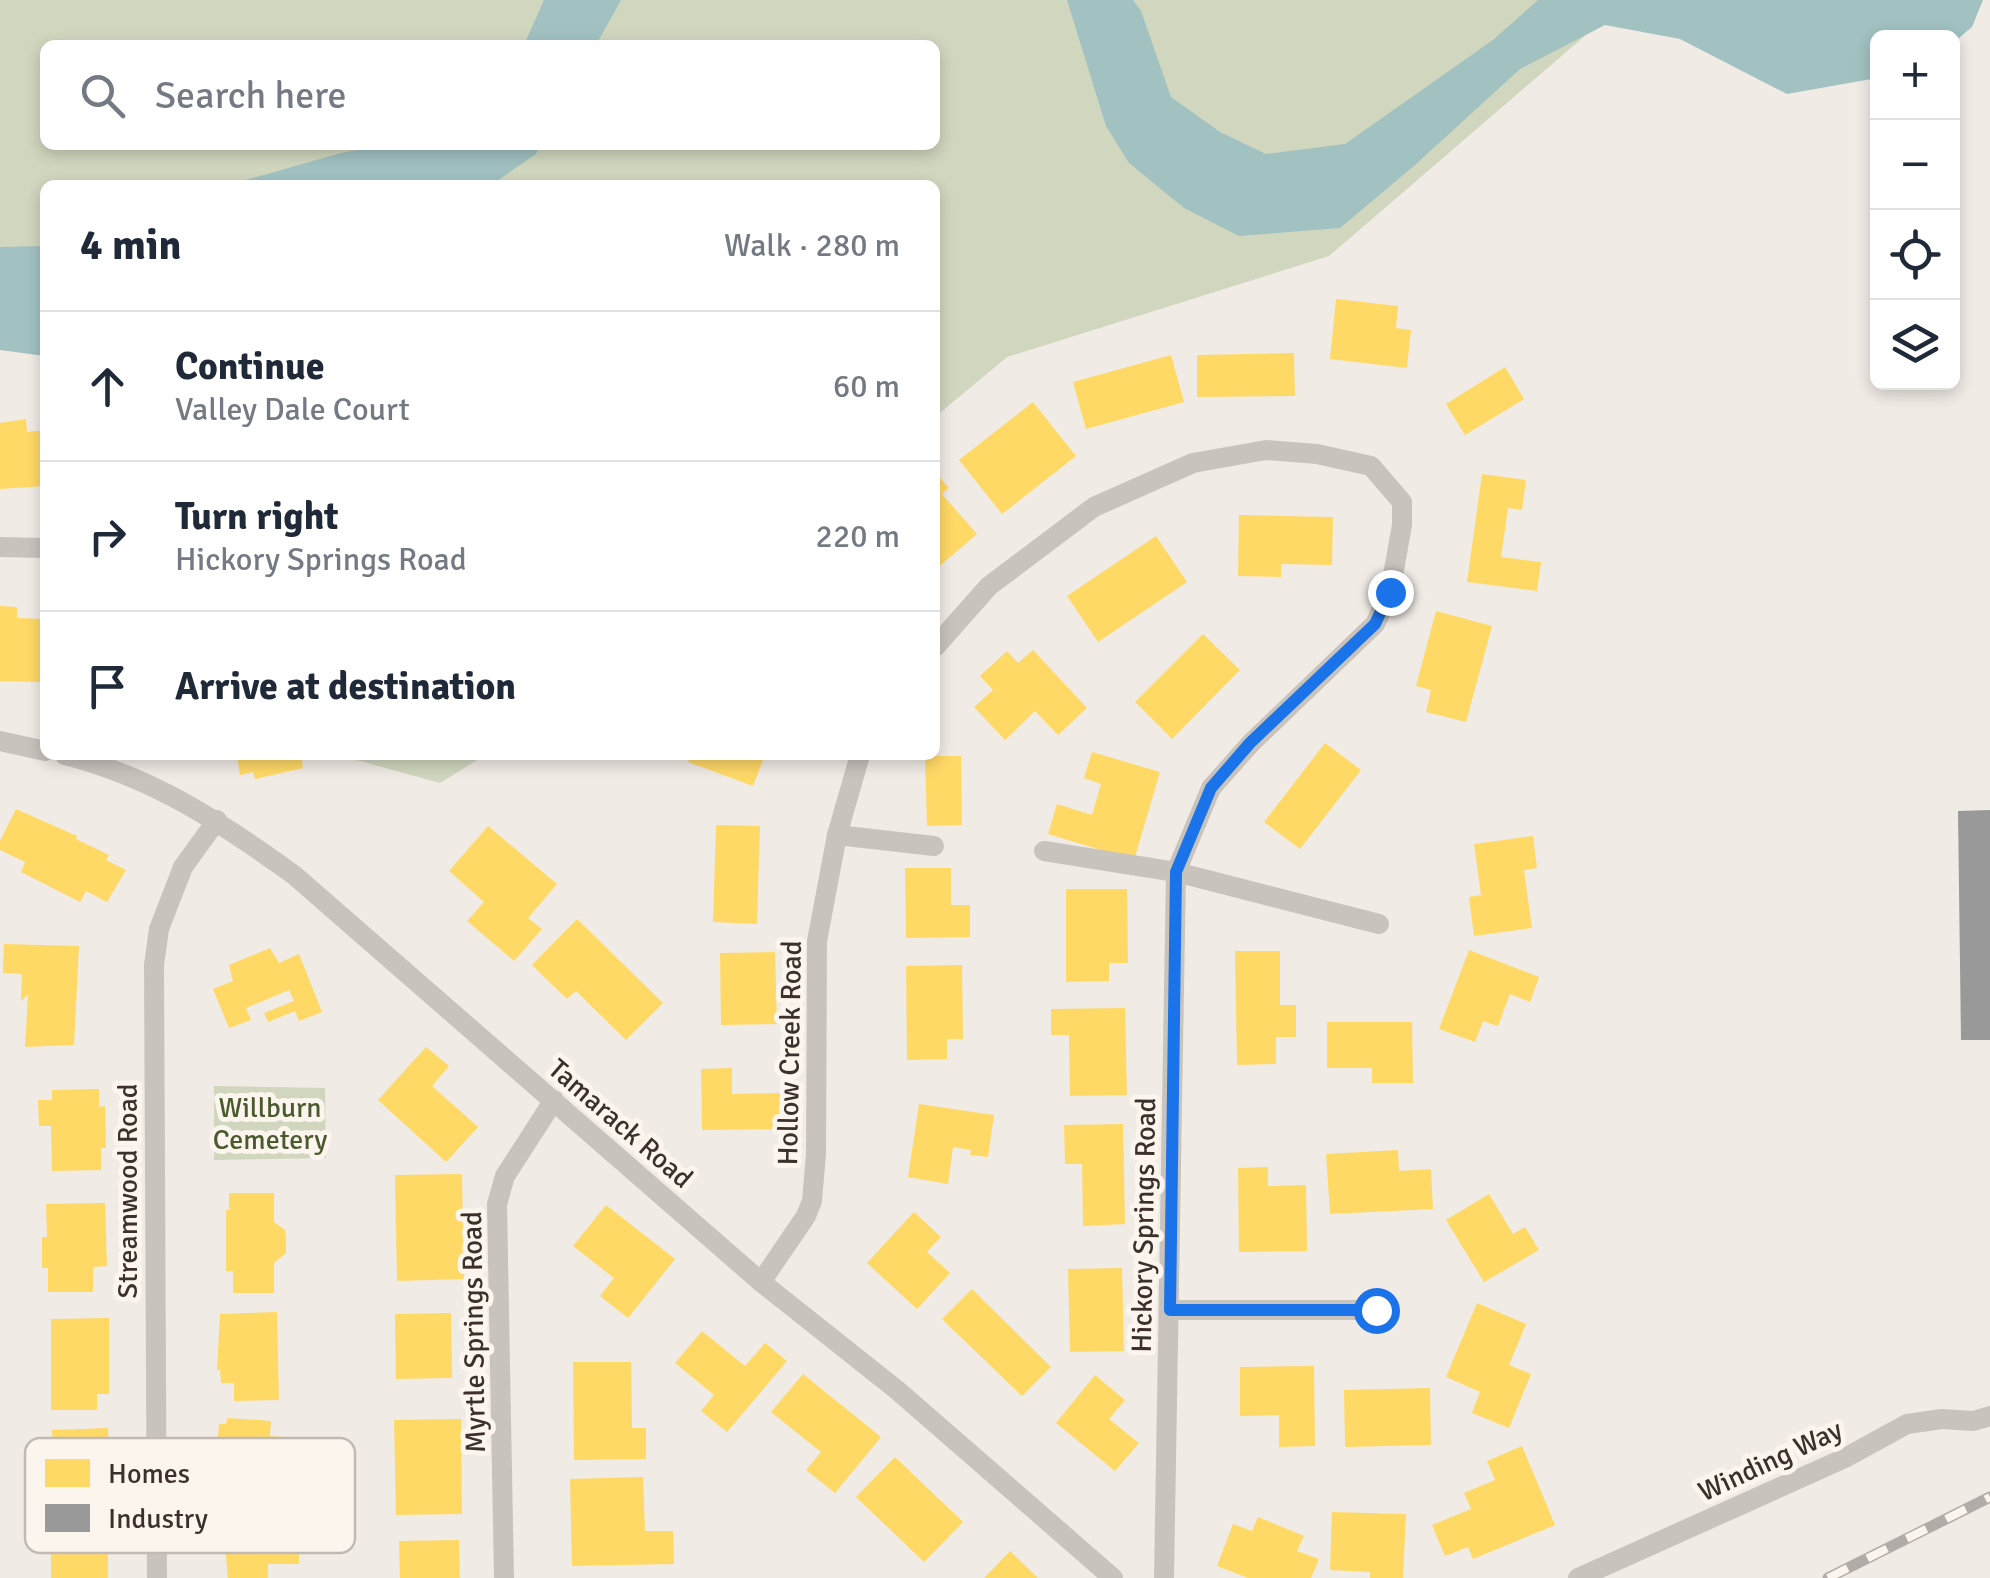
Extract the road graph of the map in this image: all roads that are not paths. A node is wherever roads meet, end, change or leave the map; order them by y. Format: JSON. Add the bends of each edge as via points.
{"nodes":[{"id":1,"x":0,"y":548,"type":"edge"},
{"id":2,"x":40,"y":548,"type":"edge"},
{"id":3,"x":940,"y":642,"type":"edge"},
{"id":4,"x":0,"y":741,"type":"edge"},
{"id":5,"x":40,"y":750,"type":"edge"},
{"id":6,"x":80,"y":760,"type":"edge"},
{"id":7,"x":859,"y":760,"type":"edge"},
{"id":8,"x":218,"y":820,"type":"junction"},
{"id":9,"x":837,"y":835,"type":"junction"},
{"id":10,"x":934,"y":846,"type":"dead end"},
{"id":11,"x":1044,"y":851,"type":"dead end"},
{"id":12,"x":1176,"y":872,"type":"junction"},
{"id":13,"x":1379,"y":924,"type":"dead end"},
{"id":14,"x":554,"y":1100,"type":"junction"},
{"id":15,"x":761,"y":1282,"type":"junction"},
{"id":16,"x":1170,"y":1310,"type":"junction"},
{"id":17,"x":1376,"y":1310,"type":"dead end"},
{"id":18,"x":1990,"y":1416,"type":"edge"},
{"id":19,"x":156,"y":1438,"type":"edge"},
{"id":20,"x":157,"y":1553,"type":"edge"},
{"id":21,"x":157,"y":1578,"type":"edge"},
{"id":22,"x":504,"y":1578,"type":"edge"},
{"id":23,"x":1113,"y":1578,"type":"edge"},
{"id":24,"x":1164,"y":1578,"type":"edge"},
{"id":25,"x":1578,"y":1578,"type":"edge"}],
"edges":[{"from":1,"to":2,"type":"street"},
{"from":3,"to":12,"type":"street","name":"Hickory Springs Road","via":[[989,586],[1094,507],[1192,462],[1266,450],[1371,466],[1402,502],[1390,592],[1375,624],[1211,788]]},
{"from":4,"to":5,"type":"street"},
{"from":6,"to":8,"type":"street","name":"Tamarack Road","via":[[139,780]]},
{"from":7,"to":9,"type":"street","name":"Hollow Creek Road"},
{"from":8,"to":14,"type":"street","name":"Tamarack Road","via":[[294,875]]},
{"from":8,"to":19,"type":"street","name":"Streamwood Road","via":[[183,867],[159,930],[154,965]]},
{"from":9,"to":10,"type":"street"},
{"from":9,"to":15,"type":"street","name":"Hollow Creek Road","via":[[816,941],[812,1201]]},
{"from":11,"to":12,"type":"street"},
{"from":12,"to":13,"type":"street"},
{"from":12,"to":16,"type":"street","name":"Hickory Springs Road"},
{"from":14,"to":15,"type":"street","name":"Tamarack Road"},
{"from":14,"to":22,"type":"street","name":"Myrtle Springs Road","via":[[505,1176],[497,1204]]},
{"from":15,"to":23,"type":"street","name":"Tamarack Road"},
{"from":16,"to":17,"type":"street"},
{"from":16,"to":24,"type":"street","name":"Hickory Springs Road"},
{"from":18,"to":25,"type":"street","name":"Winding Way","via":[[1907,1424]]},
{"from":20,"to":21,"type":"street","name":"Streamwood Road"}]}
